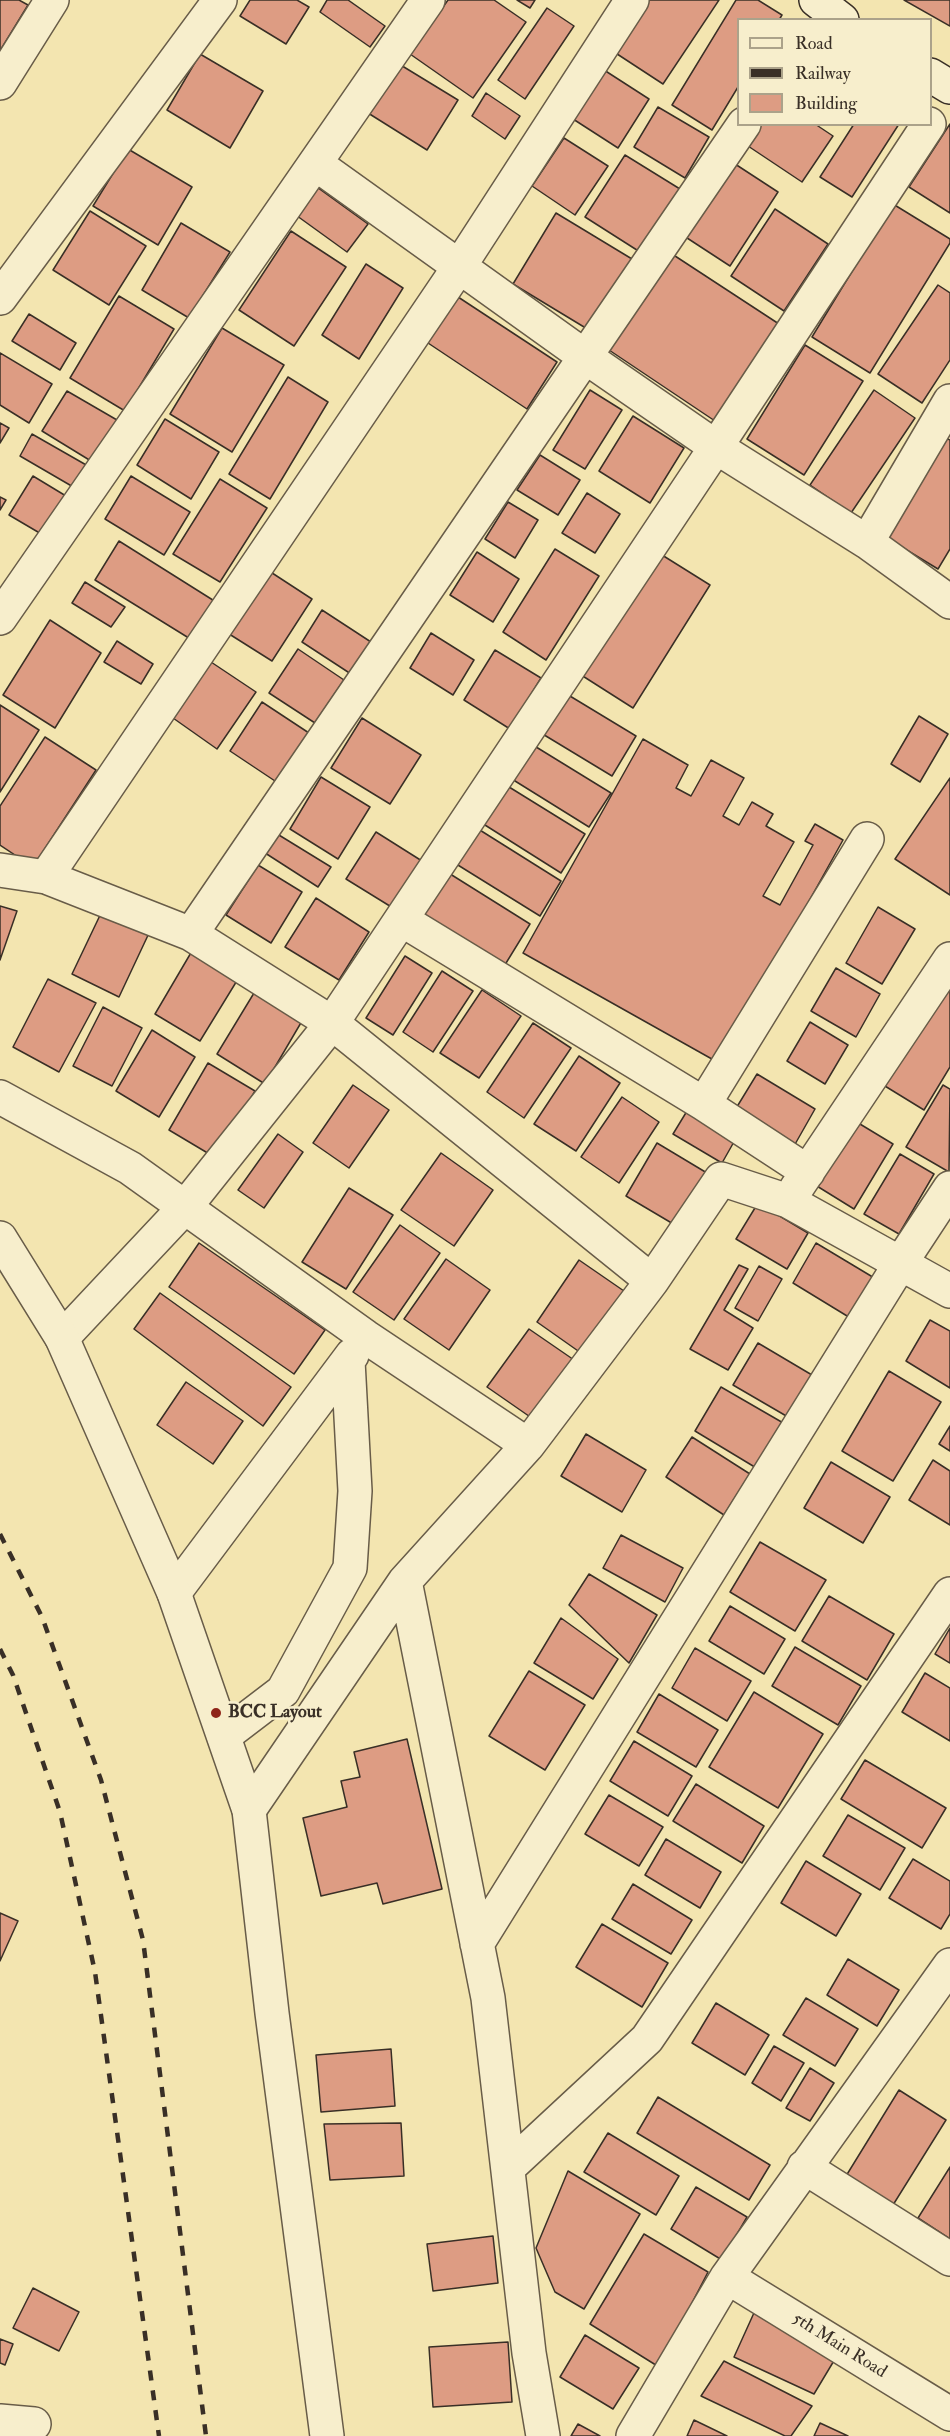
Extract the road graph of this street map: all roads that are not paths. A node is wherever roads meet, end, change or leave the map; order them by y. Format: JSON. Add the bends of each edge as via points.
{"nodes":[{"id":1,"x":52,"y":0,"type":"edge"},
{"id":2,"x":220,"y":0,"type":"edge"},
{"id":3,"x":428,"y":0,"type":"edge"},
{"id":4,"x":632,"y":0,"type":"edge"},
{"id":5,"x":932,"y":76,"type":"edge"},
{"id":6,"x":0,"y":83,"type":"edge"},
{"id":7,"x":950,"y":87,"type":"edge"},
{"id":8,"x":950,"y":92,"type":"edge"},
{"id":9,"x":932,"y":120,"type":"edge"},
{"id":10,"x":743,"y":126,"type":"edge"},
{"id":11,"x":928,"y":126,"type":"edge"},
{"id":12,"x":316,"y":164,"type":"junction"},
{"id":13,"x":459,"y":267,"type":"junction"},
{"id":14,"x":0,"y":298,"type":"edge"},
{"id":15,"x":587,"y":358,"type":"junction"},
{"id":16,"x":950,"y":401,"type":"edge"},
{"id":17,"x":716,"y":447,"type":"junction"},
{"id":18,"x":867,"y":542,"type":"junction"},
{"id":19,"x":950,"y":602,"type":"edge"},
{"id":20,"x":0,"y":618,"type":"edge"},
{"id":21,"x":867,"y":839,"type":"dead end"},
{"id":22,"x":0,"y":870,"type":"edge"},
{"id":23,"x":46,"y":877,"type":"junction"},
{"id":24,"x":402,"y":920,"type":"junction"},
{"id":25,"x":191,"y":934,"type":"junction"},
{"id":26,"x":950,"y":959,"type":"edge"},
{"id":27,"x":332,"y":1023,"type":"junction"},
{"id":28,"x":0,"y":1097,"type":"edge"},
{"id":29,"x":704,"y":1104,"type":"junction"},
{"id":30,"x":808,"y":1172,"type":"junction"},
{"id":31,"x":950,"y":1188,"type":"edge"},
{"id":32,"x":788,"y":1201,"type":"junction"},
{"id":33,"x":186,"y":1206,"type":"junction"},
{"id":34,"x":0,"y":1238,"type":"edge"},
{"id":35,"x":900,"y":1264,"type":"junction"},
{"id":36,"x":652,"y":1281,"type":"junction"},
{"id":37,"x":950,"y":1291,"type":"edge"},
{"id":38,"x":62,"y":1338,"type":"junction"},
{"id":39,"x":357,"y":1349,"type":"junction"},
{"id":40,"x":528,"y":1445,"type":"junction"},
{"id":41,"x":405,"y":1581,"type":"junction"},
{"id":42,"x":174,"y":1593,"type":"junction"},
{"id":43,"x":950,"y":1594,"type":"edge"},
{"id":44,"x":224,"y":1736,"type":"junction"},
{"id":45,"x":249,"y":1810,"type":"junction"},
{"id":46,"x":477,"y":1944,"type":"junction"},
{"id":47,"x":950,"y":1965,"type":"edge"},
{"id":48,"x":804,"y":2167,"type":"junction"},
{"id":49,"x":508,"y":2168,"type":"junction"},
{"id":50,"x":950,"y":2259,"type":"edge"},
{"id":51,"x":727,"y":2277,"type":"junction"},
{"id":52,"x":950,"y":2414,"type":"edge"},
{"id":53,"x":950,"y":2420,"type":"edge"},
{"id":54,"x":0,"y":2421,"type":"edge"},
{"id":55,"x":34,"y":2424,"type":"dead end"},
{"id":56,"x":327,"y":2436,"type":"edge"},
{"id":57,"x":543,"y":2436,"type":"edge"},
{"id":58,"x":633,"y":2436,"type":"edge"},
{"id":59,"x":941,"y":2436,"type":"edge"}],
"edges":[{"from":1,"to":6,"type":"street"},
{"from":2,"to":14,"type":"street"},
{"from":3,"to":12,"type":"street"},
{"from":4,"to":13,"type":"street"},
{"from":5,"to":7,"type":"street"},
{"from":8,"to":9,"type":"street"},
{"from":10,"to":15,"type":"street"},
{"from":11,"to":17,"type":"street"},
{"from":12,"to":13,"type":"street"},
{"from":12,"to":20,"type":"street"},
{"from":13,"to":15,"type":"street"},
{"from":13,"to":23,"type":"street"},
{"from":15,"to":17,"type":"street"},
{"from":15,"to":25,"type":"street"},
{"from":16,"to":18,"type":"street"},
{"from":17,"to":18,"type":"street"},
{"from":17,"to":24,"type":"street"},
{"from":18,"to":19,"type":"street"},
{"from":21,"to":29,"type":"street"},
{"from":22,"to":23,"type":"street"},
{"from":23,"to":25,"type":"street"},
{"from":24,"to":27,"type":"street"},
{"from":24,"to":29,"type":"street"},
{"from":25,"to":27,"type":"street"},
{"from":26,"to":30,"type":"street"},
{"from":27,"to":33,"type":"street"},
{"from":27,"to":36,"type":"street"},
{"from":28,"to":33,"type":"street","via":[[130,1168]]},
{"from":29,"to":30,"type":"street"},
{"from":30,"to":32,"type":"street"},
{"from":31,"to":35,"type":"street"},
{"from":32,"to":35,"type":"street"},
{"from":32,"to":36,"type":"street","via":[[721,1179]]},
{"from":33,"to":38,"type":"street"},
{"from":33,"to":39,"type":"street"},
{"from":34,"to":38,"type":"street"},
{"from":35,"to":37,"type":"street"},
{"from":35,"to":46,"type":"street"},
{"from":36,"to":40,"type":"street"},
{"from":38,"to":42,"type":"street"},
{"from":39,"to":40,"type":"street"},
{"from":39,"to":42,"type":"street"},
{"from":39,"to":44,"type":"street","via":[[350,1568],[283,1691]]},
{"from":40,"to":41,"type":"street"},
{"from":41,"to":45,"type":"street"},
{"from":41,"to":46,"type":"street"},
{"from":42,"to":44,"type":"street"},
{"from":43,"to":49,"type":"street","via":[[647,2039]]},
{"from":44,"to":45,"type":"street"},
{"from":45,"to":56,"type":"street"},
{"from":46,"to":49,"type":"street","via":[[488,1998]]},
{"from":47,"to":48,"type":"street"},
{"from":48,"to":50,"type":"street"},
{"from":48,"to":51,"type":"street"},
{"from":49,"to":57,"type":"street","via":[[529,2353]]},
{"from":51,"to":52,"type":"street","name":"5th Main Road"},
{"from":51,"to":58,"type":"street"},
{"from":53,"to":59,"type":"street"},
{"from":54,"to":55,"type":"street"}]}
